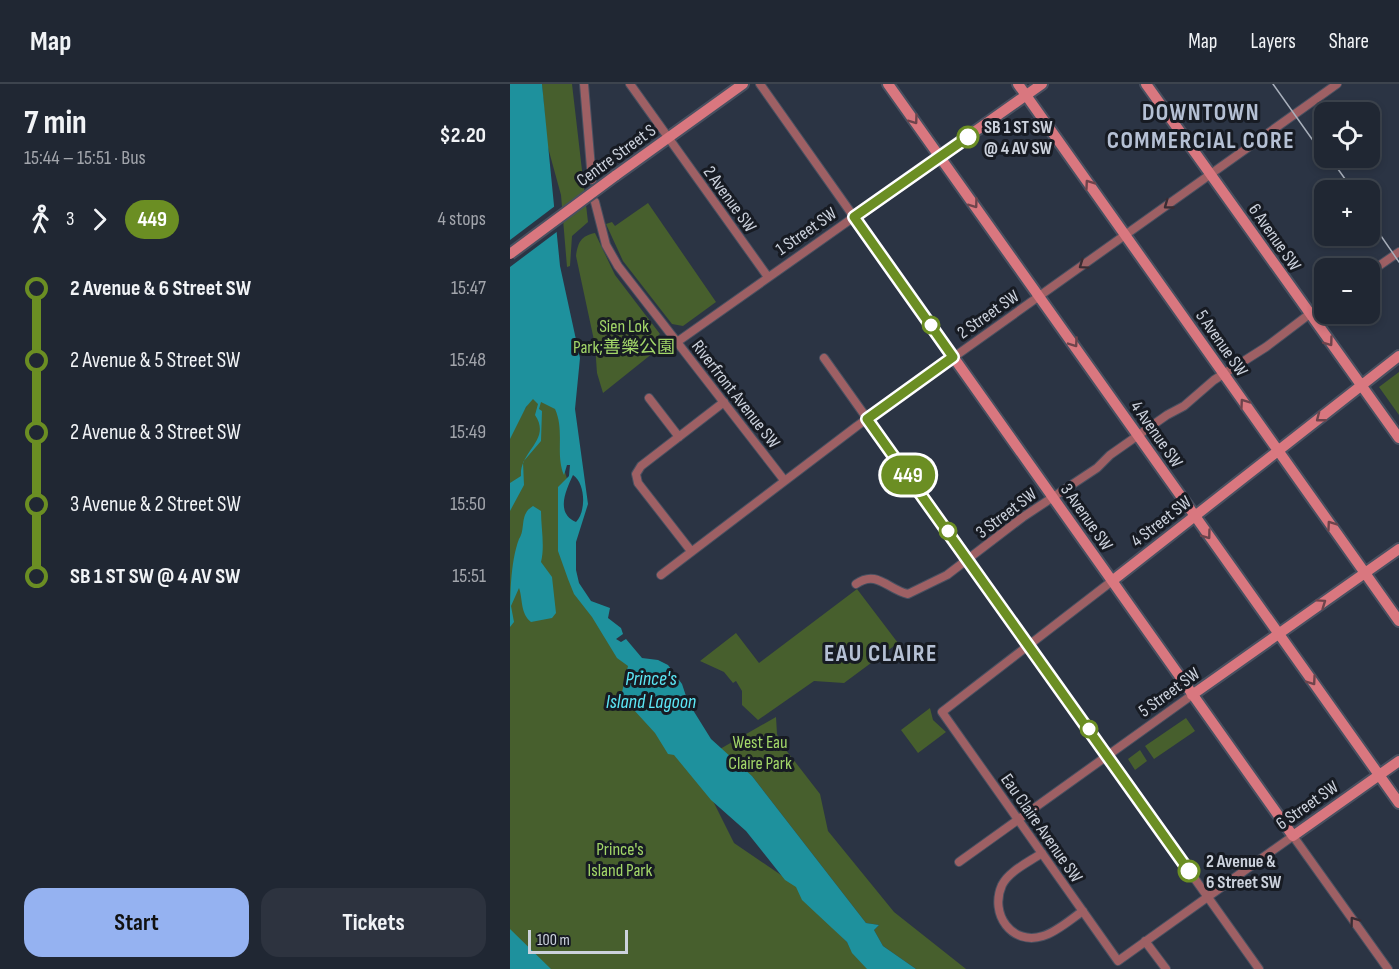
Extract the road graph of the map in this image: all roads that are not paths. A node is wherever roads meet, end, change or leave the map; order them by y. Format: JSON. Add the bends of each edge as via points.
{"nodes":[{"id":1,"x":584,"y":84,"type":"edge"},
{"id":2,"x":630,"y":84,"type":"edge"},
{"id":3,"x":743,"y":84,"type":"edge"},
{"id":4,"x":760,"y":84,"type":"edge"},
{"id":5,"x":888,"y":84,"type":"edge"},
{"id":6,"x":1018,"y":84,"type":"edge"},
{"id":7,"x":1042,"y":84,"type":"edge"},
{"id":8,"x":1146,"y":84,"type":"edge"},
{"id":9,"x":1337,"y":84,"type":"edge"},
{"id":10,"x":1026,"y":96,"type":"junction"},
{"id":11,"x":668,"y":138,"type":"junction"},
{"id":12,"x":940,"y":156,"type":"junction"},
{"id":13,"x":1210,"y":174,"type":"junction"},
{"id":14,"x":592,"y":180,"type":"dead end"},
{"id":15,"x":595,"y":202,"type":"dead end"},
{"id":16,"x":854,"y":217,"type":"junction"},
{"id":17,"x":1125,"y":235,"type":"junction"},
{"id":18,"x":1399,"y":252,"type":"edge"},
{"id":19,"x":510,"y":254,"type":"edge"},
{"id":20,"x":1380,"y":265,"type":"edge"},
{"id":21,"x":768,"y":277,"type":"junction"},
{"id":22,"x":1040,"y":296,"type":"junction"},
{"id":23,"x":1314,"y":310,"type":"edge"},
{"id":24,"x":1309,"y":314,"type":"junction"},
{"id":25,"x":677,"y":342,"type":"junction"},
{"id":26,"x":1399,"y":356,"type":"edge"},
{"id":27,"x":953,"y":357,"type":"junction"},
{"id":28,"x":824,"y":358,"type":"dead end"},
{"id":29,"x":1223,"y":373,"type":"junction"},
{"id":30,"x":1361,"y":386,"type":"junction"},
{"id":31,"x":649,"y":398,"type":"dead end"},
{"id":32,"x":723,"y":402,"type":"junction"},
{"id":33,"x":867,"y":419,"type":"junction"},
{"id":34,"x":1138,"y":435,"type":"junction"},
{"id":35,"x":678,"y":436,"type":"junction"},
{"id":36,"x":1399,"y":438,"type":"edge"},
{"id":37,"x":1278,"y":451,"type":"junction"},
{"id":38,"x":784,"y":480,"type":"junction"},
{"id":39,"x":1052,"y":497,"type":"junction"},
{"id":40,"x":1194,"y":516,"type":"junction"},
{"id":41,"x":1399,"y":549,"type":"edge"},
{"id":42,"x":691,"y":551,"type":"junction"},
{"id":43,"x":968,"y":559,"type":"junction"},
{"id":44,"x":1365,"y":573,"type":"junction"},
{"id":45,"x":661,"y":574,"type":"dead end"},
{"id":46,"x":1112,"y":581,"type":"junction"},
{"id":47,"x":856,"y":584,"type":"dead end"},
{"id":48,"x":1399,"y":621,"type":"edge"},
{"id":49,"x":1279,"y":633,"type":"junction"},
{"id":50,"x":1029,"y":645,"type":"junction"},
{"id":51,"x":1192,"y":695,"type":"junction"},
{"id":52,"x":942,"y":712,"type":"joint"},
{"id":53,"x":1108,"y":756,"type":"junction"},
{"id":54,"x":1399,"y":761,"type":"edge"},
{"id":55,"x":1379,"y":775,"type":"junction"},
{"id":56,"x":1399,"y":803,"type":"edge"},
{"id":57,"x":1018,"y":820,"type":"junction"},
{"id":58,"x":1293,"y":836,"type":"junction"},
{"id":59,"x":1042,"y":853,"type":"junction"},
{"id":60,"x":959,"y":862,"type":"dead end"},
{"id":61,"x":1207,"y":897,"type":"junction"},
{"id":62,"x":1083,"y":910,"type":"junction"},
{"id":63,"x":1145,"y":941,"type":"junction"},
{"id":64,"x":1118,"y":961,"type":"joint"},
{"id":65,"x":1166,"y":969,"type":"edge"},
{"id":66,"x":1259,"y":969,"type":"edge"},
{"id":67,"x":1389,"y":969,"type":"edge"}],
"edges":[{"from":1,"to":14,"type":"street"},
{"from":2,"to":11,"type":"street","name":"2 Avenue SW"},
{"from":3,"to":11,"type":"main road","name":"Centre Street S"},
{"from":4,"to":16,"type":"street","name":"3 Avenue SW"},
{"from":5,"to":12,"type":"main road","name":"4 Avenue SW","one_way":true},
{"from":6,"to":10,"type":"main road","name":"5 Avenue SW"},
{"from":7,"to":10,"type":"main road","name":"1 Street SW"},
{"from":8,"to":13,"type":"main road","name":"6 Avenue SW"},
{"from":9,"to":13,"type":"street","name":"2 Street SW"},
{"from":10,"to":12,"type":"main road","name":"1 Street SW"},
{"from":17,"to":10,"type":"main road","name":"5 Avenue SW","one_way":true},
{"from":11,"to":19,"type":"main road","name":"Centre Street S","bridge":true},
{"from":11,"to":21,"type":"street","name":"2 Avenue SW"},
{"from":12,"to":16,"type":"main road","name":"1 Street SW"},
{"from":12,"to":22,"type":"main road","name":"4 Avenue SW","one_way":true},
{"from":13,"to":17,"type":"street","name":"2 Street SW","one_way":true},
{"from":13,"to":24,"type":"main road","name":"6 Avenue SW"},
{"from":15,"to":25,"type":"street","name":"Riverfront Avenue SW","via":[[606,245],[618,266]]},
{"from":16,"to":21,"type":"street","name":"1 Street SW"},
{"from":16,"to":27,"type":"main road","name":"3 Avenue SW"},
{"from":17,"to":22,"type":"street","name":"2 Street SW","one_way":true},
{"from":17,"to":29,"type":"main road","name":"5 Avenue SW"},
{"from":18,"to":20,"type":"street"},
{"from":21,"to":25,"type":"street","name":"1 Street SW"},
{"from":22,"to":27,"type":"street","name":"2 Street SW"},
{"from":22,"to":34,"type":"main road","name":"4 Avenue SW","one_way":true},
{"from":23,"to":24,"type":"street","name":"3 Street SW"},
{"from":24,"to":29,"type":"street","name":"3 Street SW"},
{"from":24,"to":30,"type":"main road","name":"6 Avenue SW","one_way":true},
{"from":25,"to":32,"type":"street","name":"Riverfront Avenue SW"},
{"from":26,"to":30,"type":"main road","name":"4 Street SW"},
{"from":27,"to":33,"type":"street","name":"2 Street SW"},
{"from":27,"to":39,"type":"main road","name":"3 Avenue SW"},
{"from":28,"to":33,"type":"street"},
{"from":29,"to":34,"type":"street","name":"3 Street SW","via":[[1184,406]]},
{"from":37,"to":29,"type":"main road","name":"5 Avenue SW","one_way":true},
{"from":30,"to":36,"type":"main road","name":"6 Avenue SW"},
{"from":30,"to":37,"type":"main road","name":"4 Street SW","one_way":true},
{"from":31,"to":35,"type":"street"},
{"from":32,"to":35,"type":"street"},
{"from":32,"to":38,"type":"street","name":"Riverfront Avenue SW"},
{"from":33,"to":38,"type":"street","name":"2 Street SW"},
{"from":33,"to":43,"type":"street"},
{"from":34,"to":39,"type":"street","name":"3 Street SW"},
{"from":34,"to":40,"type":"main road","name":"4 Avenue SW"},
{"from":35,"to":42,"type":"street","via":[[641,466],[636,477]]},
{"from":37,"to":40,"type":"main road","name":"4 Street SW"},
{"from":44,"to":37,"type":"main road","name":"5 Avenue SW","one_way":true},
{"from":38,"to":42,"type":"street","name":"2 Street SW"},
{"from":39,"to":43,"type":"street","name":"3 Street SW"},
{"from":39,"to":46,"type":"main road","name":"3 Avenue SW"},
{"from":40,"to":46,"type":"main road","name":"4 Street SW"},
{"from":40,"to":49,"type":"main road","name":"4 Avenue SW","one_way":true},
{"from":41,"to":44,"type":"main road","name":"5 Street SW"},
{"from":42,"to":45,"type":"street","name":"2 Street SW"},
{"from":43,"to":47,"type":"street","name":"3 Street SW","via":[[947,575],[908,594],[875,578],[865,578]]},
{"from":43,"to":50,"type":"street"},
{"from":44,"to":48,"type":"main road","name":"5 Avenue SW"},
{"from":49,"to":44,"type":"main road","name":"5 Street SW","one_way":true},
{"from":46,"to":50,"type":"street","name":"4 Street SW"},
{"from":46,"to":51,"type":"main road","name":"3 Avenue SW"},
{"from":49,"to":51,"type":"main road","name":"5 Street SW"},
{"from":49,"to":55,"type":"main road","name":"4 Avenue SW","one_way":true},
{"from":50,"to":52,"type":"street","name":"4 Street SW"},
{"from":50,"to":53,"type":"street"},
{"from":51,"to":53,"type":"street","name":"5 Street SW"},
{"from":51,"to":58,"type":"main road","name":"3 Avenue SW"},
{"from":52,"to":57,"type":"street","name":"Eau Claire Avenue SW"},
{"from":53,"to":57,"type":"street","name":"5 Street SW"},
{"from":53,"to":61,"type":"street"},
{"from":54,"to":55,"type":"main road","name":"6 Street SW"},
{"from":55,"to":56,"type":"main road","name":"4 Avenue SW"},
{"from":55,"to":58,"type":"main road","name":"6 Street SW"},
{"from":57,"to":59,"type":"street","name":"Eau Claire Avenue SW"},
{"from":57,"to":60,"type":"street","name":"5 Street SW"},
{"from":58,"to":61,"type":"street","name":"6 Street SW"},
{"from":67,"to":58,"type":"street","name":"3 Avenue SW","one_way":true},
{"from":59,"to":62,"type":"street","name":"Eau Claire Avenue SW"},
{"from":59,"to":62,"type":"street","via":[[1008,876],[1002,886],[998,912],[1003,922],[1010,931],[1036,938],[1046,936]]},
{"from":61,"to":63,"type":"street","name":"6 Street SW"},
{"from":61,"to":66,"type":"street"},
{"from":62,"to":64,"type":"street","name":"Eau Claire Avenue SW"},
{"from":63,"to":64,"type":"street","name":"6 Street SW"},
{"from":63,"to":65,"type":"street"}]}
